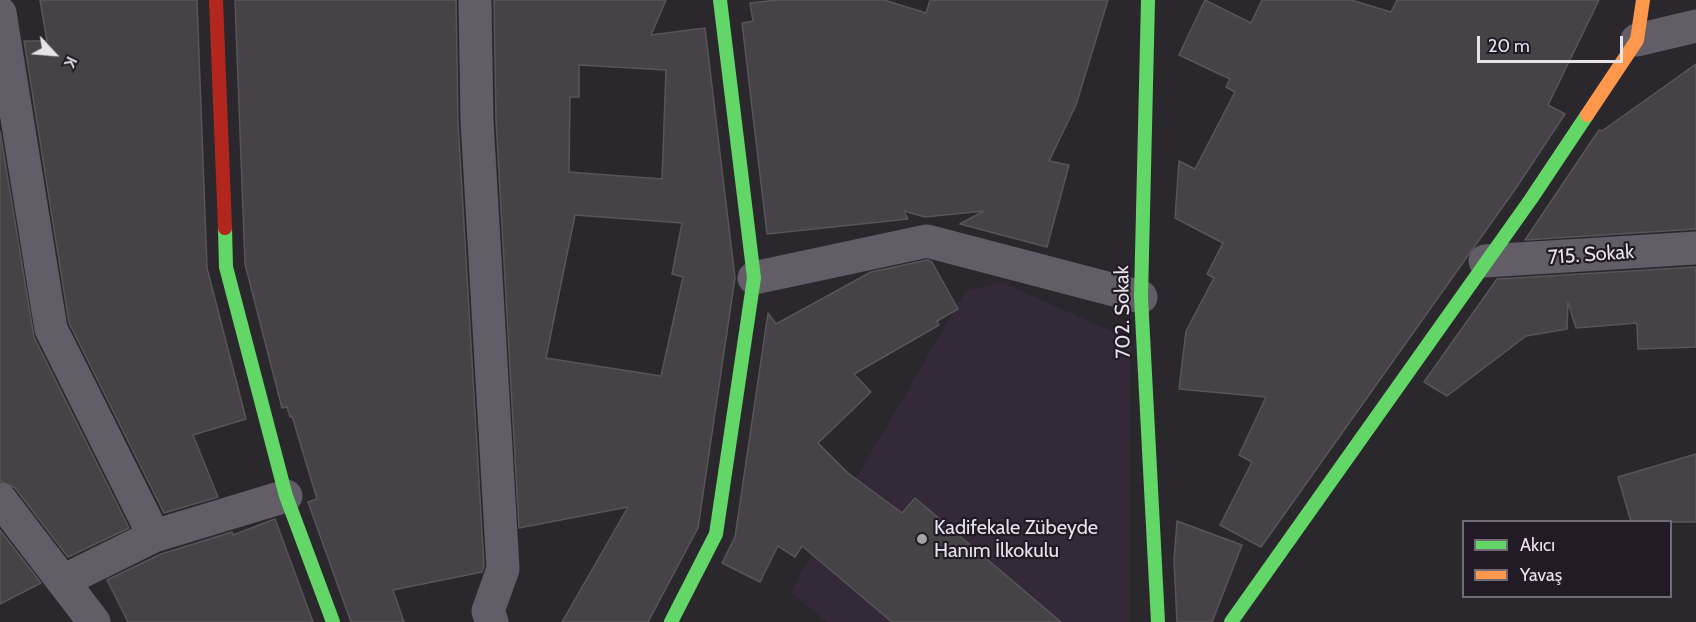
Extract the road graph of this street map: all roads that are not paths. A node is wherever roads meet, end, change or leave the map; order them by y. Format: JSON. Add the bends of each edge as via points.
{"nodes":[{"id":1,"x":216,"y":0,"type":"edge"},
{"id":2,"x":475,"y":0,"type":"edge"},
{"id":3,"x":720,"y":0,"type":"edge"},
{"id":4,"x":1148,"y":0,"type":"edge"},
{"id":5,"x":1643,"y":0,"type":"edge"},
{"id":6,"x":0,"y":14,"type":"edge"},
{"id":7,"x":1696,"y":26,"type":"edge"},
{"id":8,"x":1637,"y":40,"type":"junction"},
{"id":9,"x":1696,"y":248,"type":"edge"},
{"id":10,"x":1485,"y":261,"type":"junction"},
{"id":11,"x":754,"y":278,"type":"junction"},
{"id":12,"x":1140,"y":297,"type":"junction"},
{"id":13,"x":286,"y":496,"type":"junction"},
{"id":14,"x":0,"y":499,"type":"edge"},
{"id":15,"x":154,"y":536,"type":"junction"},
{"id":16,"x":63,"y":581,"type":"junction"},
{"id":17,"x":94,"y":622,"type":"edge"},
{"id":18,"x":333,"y":622,"type":"edge"},
{"id":19,"x":492,"y":622,"type":"edge"},
{"id":20,"x":671,"y":622,"type":"edge"},
{"id":21,"x":1158,"y":622,"type":"edge"},
{"id":22,"x":1232,"y":622,"type":"edge"}],
"edges":[{"from":1,"to":13,"type":"street","via":[[226,267]]},
{"from":2,"to":19,"type":"street","via":[[477,121],[502,569],[488,611]]},
{"from":3,"to":11,"type":"street"},
{"from":4,"to":12,"type":"street","name":"702. Sokak"},
{"from":5,"to":8,"type":"street"},
{"from":6,"to":15,"type":"street","via":[[51,329]]},
{"from":7,"to":8,"type":"street"},
{"from":8,"to":10,"type":"street"},
{"from":9,"to":10,"type":"street","name":"715. Sokak"},
{"from":10,"to":22,"type":"street"},
{"from":11,"to":12,"type":"street","via":[[927,242]]},
{"from":11,"to":20,"type":"street","via":[[716,534]]},
{"from":12,"to":21,"type":"street","name":"702. Sokak"},
{"from":13,"to":15,"type":"street"},
{"from":13,"to":18,"type":"street"},
{"from":14,"to":16,"type":"street"},
{"from":15,"to":16,"type":"street"},
{"from":16,"to":17,"type":"street"}]}
